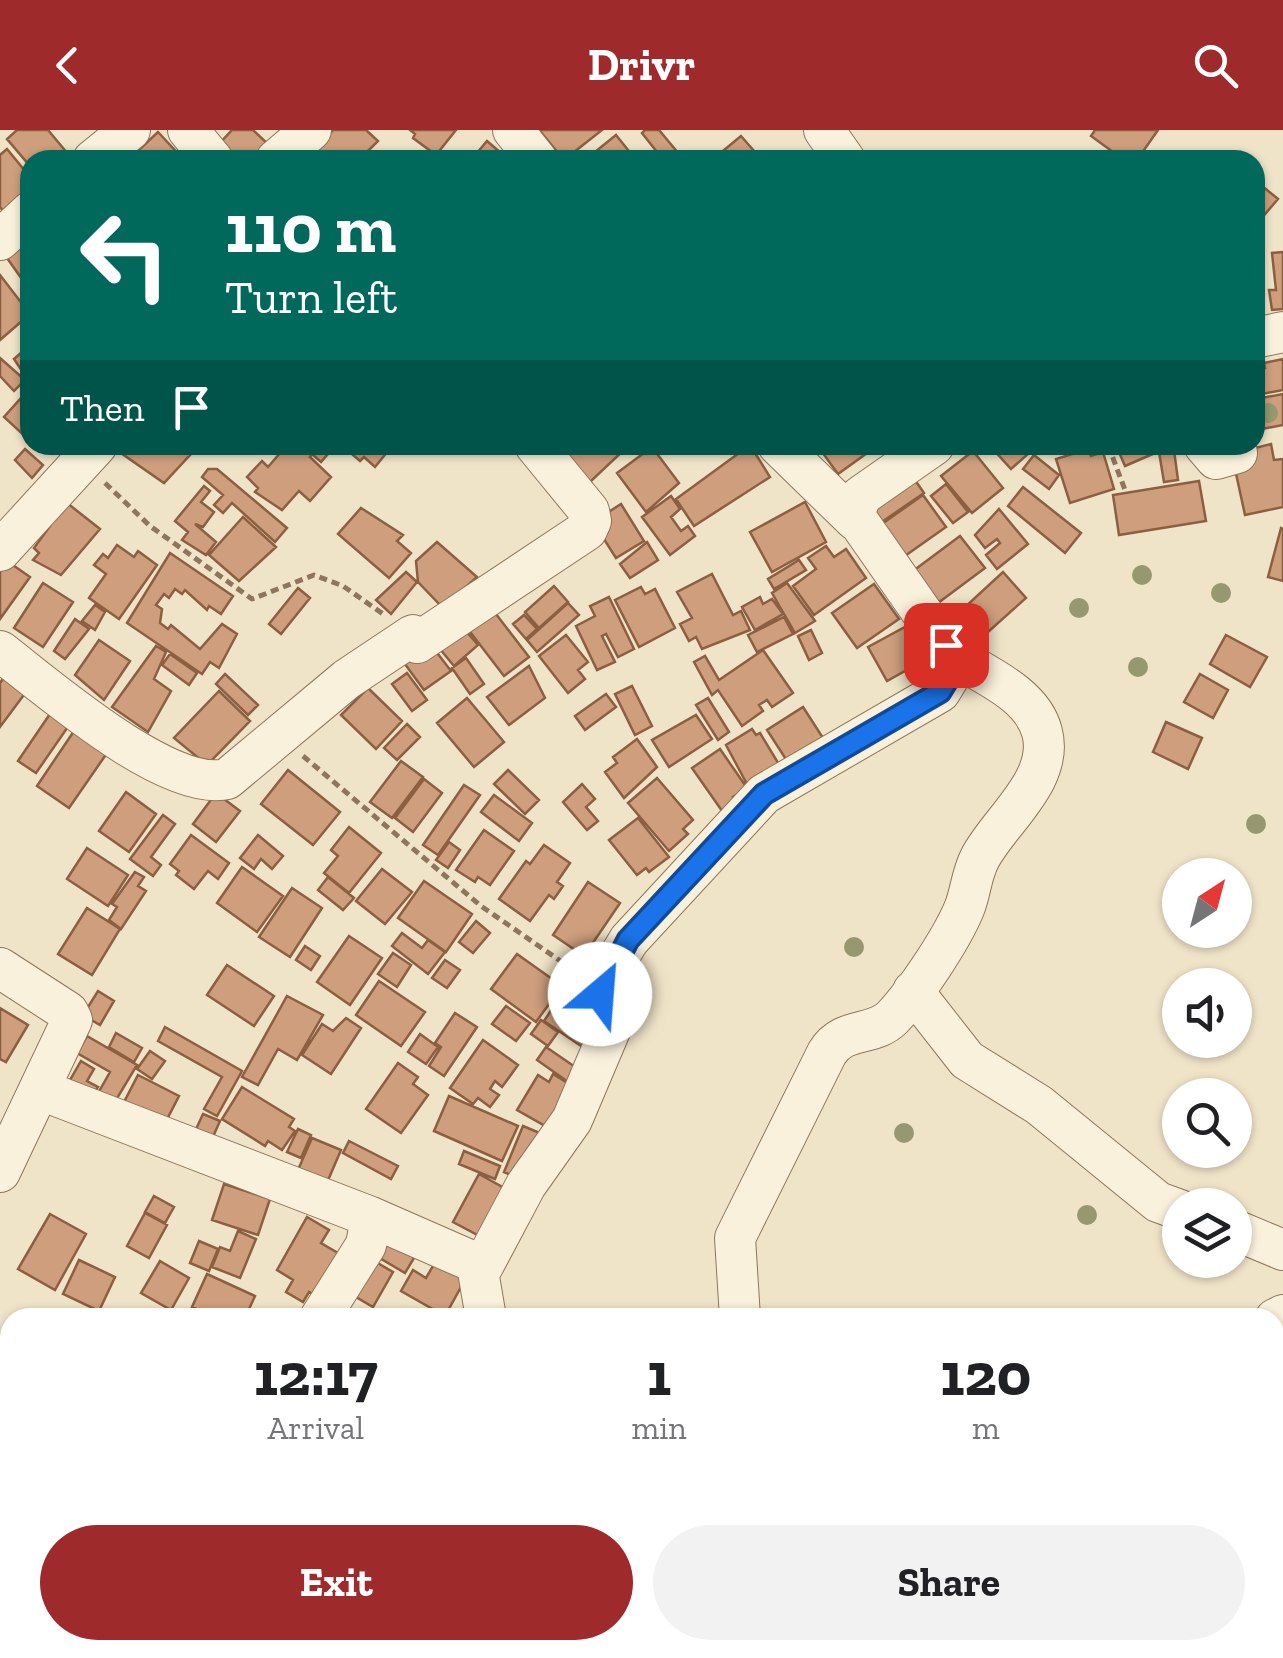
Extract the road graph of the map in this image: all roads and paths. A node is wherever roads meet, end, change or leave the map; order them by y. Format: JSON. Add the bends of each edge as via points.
{"nodes":[{"id":1,"x":130,"y":130,"type":"edge"},
{"id":2,"x":188,"y":130,"type":"edge"},
{"id":3,"x":512,"y":130,"type":"edge"},
{"id":4,"x":106,"y":150,"type":"edge"},
{"id":5,"x":205,"y":150,"type":"edge"},
{"id":6,"x":529,"y":150,"type":"edge"},
{"id":7,"x":20,"y":221,"type":"edge"},
{"id":8,"x":0,"y":240,"type":"edge"},
{"id":9,"x":87,"y":455,"type":"edge"},
{"id":10,"x":91,"y":455,"type":"edge"},
{"id":11,"x":543,"y":455,"type":"edge"},
{"id":12,"x":788,"y":455,"type":"edge"},
{"id":13,"x":920,"y":455,"type":"edge"},
{"id":14,"x":1112,"y":455,"type":"edge"},
{"id":15,"x":1124,"y":490,"type":"dead end"},
{"id":16,"x":855,"y":520,"type":"junction"},
{"id":17,"x":0,"y":551,"type":"edge"},
{"id":18,"x":413,"y":635,"type":"junction"},
{"id":19,"x":0,"y":651,"type":"edge"},
{"id":20,"x":951,"y":654,"type":"junction"},
{"id":21,"x":282,"y":738,"type":"junction"},
{"id":22,"x":0,"y":968,"type":"edge"},
{"id":23,"x":600,"y":988,"type":"junction"},
{"id":24,"x":913,"y":991,"type":"junction"},
{"id":25,"x":40,"y":1090,"type":"junction"},
{"id":26,"x":0,"y":1172,"type":"edge"},
{"id":27,"x":1162,"y":1203,"type":"edge"},
{"id":28,"x":371,"y":1217,"type":"junction"},
{"id":29,"x":1252,"y":1237,"type":"edge"},
{"id":30,"x":1283,"y":1250,"type":"edge"},
{"id":31,"x":483,"y":1266,"type":"junction"},
{"id":32,"x":326,"y":1308,"type":"edge"},
{"id":33,"x":484,"y":1308,"type":"edge"},
{"id":34,"x":739,"y":1308,"type":"edge"}],
"edges":[{"from":1,"to":4,"type":"street"},
{"from":2,"to":5,"type":"street"},
{"from":3,"to":6,"type":"street"},
{"from":7,"to":8,"type":"street"},
{"from":9,"to":17,"type":"street"},
{"from":10,"to":18,"type":"path","via":[[150,526],[252,599],[323,576]]},
{"from":11,"to":18,"type":"street","via":[[584,504],[590,526],[416,642]]},
{"from":12,"to":16,"type":"street"},
{"from":13,"to":16,"type":"street","via":[[861,496]]},
{"from":14,"to":15,"type":"path"},
{"from":16,"to":20,"type":"street"},
{"from":18,"to":21,"type":"street","via":[[347,679]]},
{"from":19,"to":21,"type":"street","via":[[172,772],[221,781]]},
{"from":20,"to":23,"type":"street","via":[[954,669],[940,692],[764,794],[628,940]]},
{"from":20,"to":24,"type":"street","via":[[1022,699],[1043,735],[1042,762],[1022,803],[993,833],[971,876],[964,908]]},
{"from":21,"to":23,"type":"path","via":[[482,906]]},
{"from":22,"to":25,"type":"street","via":[[72,1020]]},
{"from":23,"to":31,"type":"street","via":[[614,1021],[572,1120],[526,1185]]},
{"from":24,"to":27,"type":"street","via":[[967,1060],[1039,1105]]},
{"from":24,"to":34,"type":"street","via":[[885,1024],[847,1034],[827,1052],[734,1238]]},
{"from":25,"to":26,"type":"street"},
{"from":25,"to":28,"type":"street"},
{"from":28,"to":31,"type":"street"},
{"from":28,"to":32,"type":"street","via":[[366,1245]]},
{"from":29,"to":30,"type":"street"},
{"from":31,"to":33,"type":"street","via":[[478,1271]]}]}
